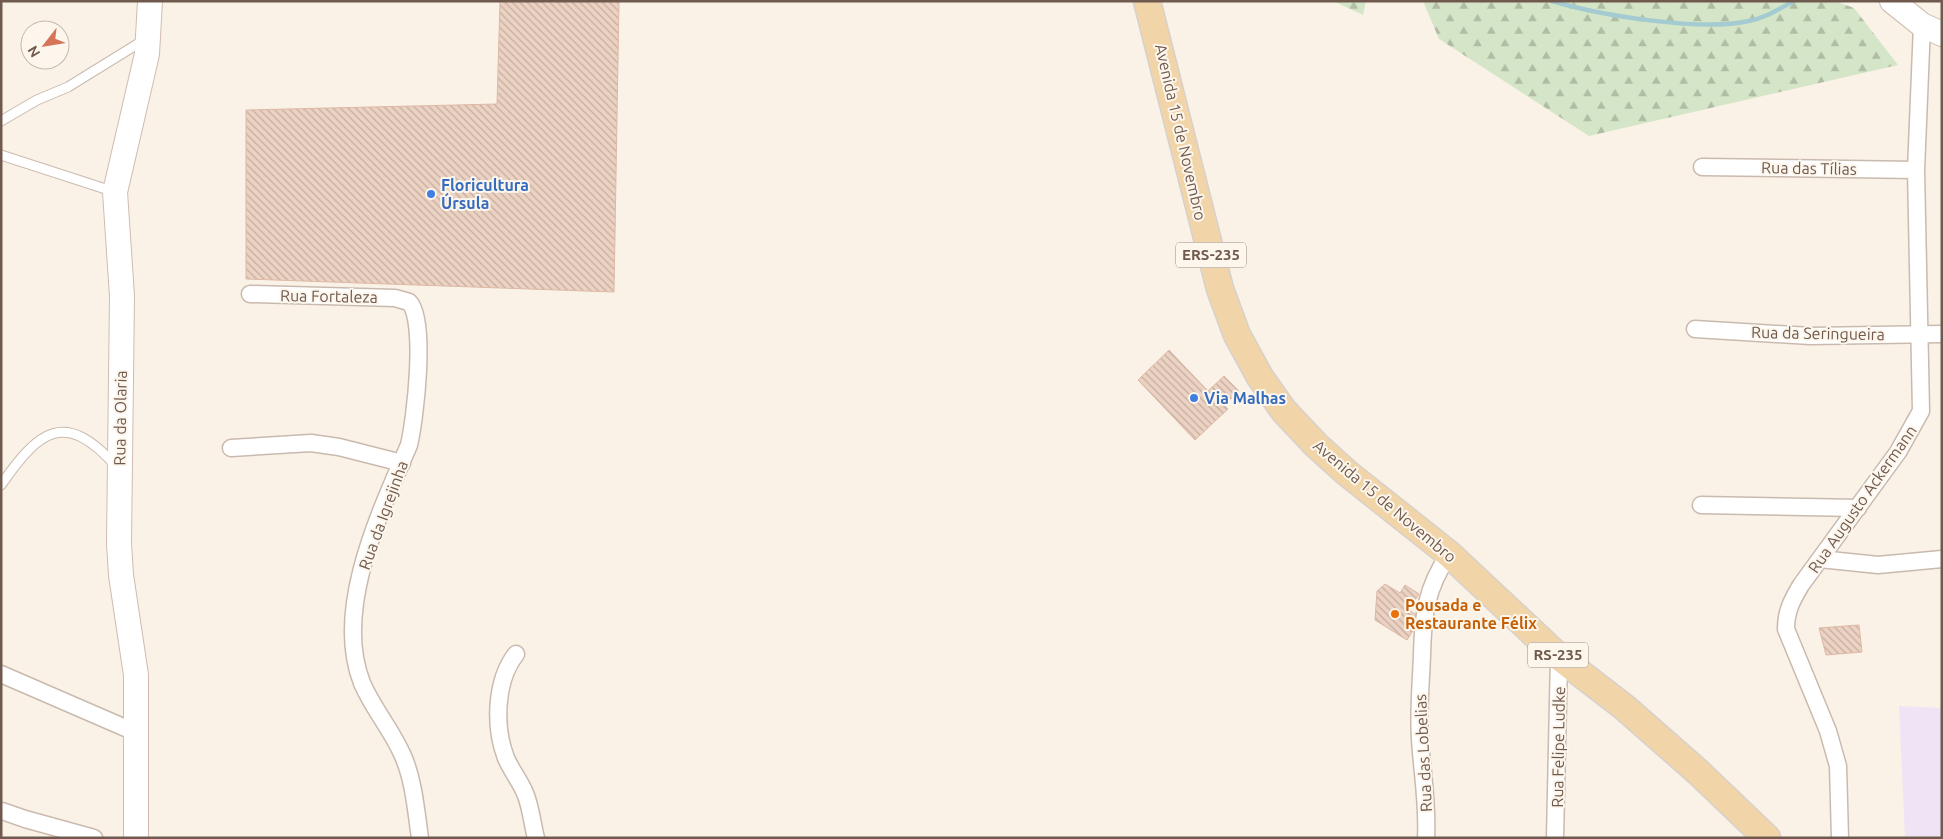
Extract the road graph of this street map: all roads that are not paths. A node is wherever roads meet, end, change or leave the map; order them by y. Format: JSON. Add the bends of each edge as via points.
{"nodes":[{"id":1,"x":150,"y":1,"type":"edge"},
{"id":2,"x":1148,"y":1,"type":"edge"},
{"id":3,"x":1892,"y":1,"type":"edge"},
{"id":4,"x":1932,"y":30,"type":"edge"},
{"id":5,"x":149,"y":37,"type":"junction"},
{"id":6,"x":1,"y":121,"type":"edge"},
{"id":7,"x":1,"y":155,"type":"edge"},
{"id":8,"x":1702,"y":167,"type":"dead end"},
{"id":9,"x":1916,"y":170,"type":"junction"},
{"id":10,"x":115,"y":192,"type":"junction"},
{"id":11,"x":250,"y":294,"type":"dead end"},
{"id":12,"x":408,"y":302,"type":"joint"},
{"id":13,"x":1695,"y":329,"type":"dead end"},
{"id":14,"x":1920,"y":334,"type":"junction"},
{"id":15,"x":1942,"y":334,"type":"edge"},
{"id":16,"x":231,"y":448,"type":"dead end"},
{"id":17,"x":402,"y":463,"type":"junction"},
{"id":18,"x":119,"y":469,"type":"junction"},
{"id":19,"x":1347,"y":473,"type":"joint"},
{"id":20,"x":1,"y":485,"type":"edge"},
{"id":21,"x":1701,"y":505,"type":"dead end"},
{"id":22,"x":1858,"y":508,"type":"junction"},
{"id":23,"x":1449,"y":554,"type":"junction"},
{"id":24,"x":1820,"y":559,"type":"junction"},
{"id":25,"x":1942,"y":559,"type":"edge"},
{"id":26,"x":516,"y":654,"type":"dead end"},
{"id":27,"x":1559,"y":657,"type":"junction"},
{"id":28,"x":1,"y":674,"type":"edge"},
{"id":29,"x":137,"y":733,"type":"junction"},
{"id":30,"x":2,"y":810,"type":"edge"},
{"id":31,"x":94,"y":838,"type":"edge"},
{"id":32,"x":136,"y":838,"type":"edge"},
{"id":33,"x":420,"y":838,"type":"edge"},
{"id":34,"x":536,"y":838,"type":"edge"},
{"id":35,"x":1426,"y":838,"type":"edge"},
{"id":36,"x":1555,"y":838,"type":"edge"},
{"id":37,"x":1767,"y":838,"type":"edge"},
{"id":38,"x":1840,"y":838,"type":"edge"}],
"edges":[{"from":1,"to":5,"type":"street","name":"Rua da Olaria"},
{"from":2,"to":19,"type":"main road","name":"Avenida 15 de Novembro","number":"ERS-235","via":[[1173,94],[1190,178],[1220,289],[1238,334],[1260,377],[1284,411]]},
{"from":3,"to":4,"type":"street"},
{"from":4,"to":9,"type":"street","name":"Rua Augusto Ackermann"},
{"from":5,"to":6,"type":"lane","via":[[68,87]]},
{"from":5,"to":10,"type":"street","name":"Rua da Olaria"},
{"from":7,"to":10,"type":"lane"},
{"from":8,"to":9,"type":"street","name":"Rua das Tílias"},
{"from":9,"to":14,"type":"street","name":"Rua Augusto Ackermann"},
{"from":10,"to":18,"type":"street","name":"Rua da Olaria","via":[[122,296]]},
{"from":11,"to":12,"type":"street","name":"Rua Fortaleza","via":[[379,297]]},
{"from":12,"to":17,"type":"street","name":"Rua da Igrejinha","via":[[414,307],[416,316],[418,368],[412,432]]},
{"from":13,"to":14,"type":"street","name":"Rua da Seringueira","via":[[1810,336]]},
{"from":14,"to":15,"type":"street","name":"Rua da Seringueira"},
{"from":14,"to":22,"type":"street","name":"Rua Augusto Ackermann","via":[[1921,411],[1898,452]]},
{"from":16,"to":17,"type":"street","via":[[311,443]]},
{"from":17,"to":33,"type":"street","name":"Rua da Igrejinha","via":[[366,555],[354,609],[355,657],[362,683],[407,765]]},
{"from":18,"to":20,"type":"lane","via":[[88,440],[72,432],[59,431],[31,447]]},
{"from":18,"to":29,"type":"street","name":"Rua da Olaria","via":[[120,568],[136,674]]},
{"from":19,"to":23,"type":"main road","name":"Avenida 15 de Novembro","number":"RS-235"},
{"from":21,"to":22,"type":"street"},
{"from":22,"to":24,"type":"street","name":"Rua Augusto Ackermann"},
{"from":23,"to":27,"type":"main road","name":"Avenida 15 de Novembro","number":"RS-235"},
{"from":23,"to":35,"type":"street","name":"Rua das Lobelias","via":[[1432,581],[1421,636],[1419,705]]},
{"from":24,"to":25,"type":"street","via":[[1878,565]]},
{"from":24,"to":38,"type":"street","name":"Rua Augusto Ackermann","via":[[1788,606],[1786,629],[1828,731],[1838,766]]},
{"from":26,"to":34,"type":"street","via":[[504,674],[500,733],[507,760],[528,803]]},
{"from":27,"to":36,"type":"street","name":"Rua Felipe Ludke"},
{"from":27,"to":37,"type":"main road","name":"Avenida 15 de Novembro","number":"RS-235","via":[[1624,707]]},
{"from":28,"to":29,"type":"street"},
{"from":29,"to":32,"type":"street","name":"Rua da Olaria"},
{"from":30,"to":31,"type":"street"}]}
